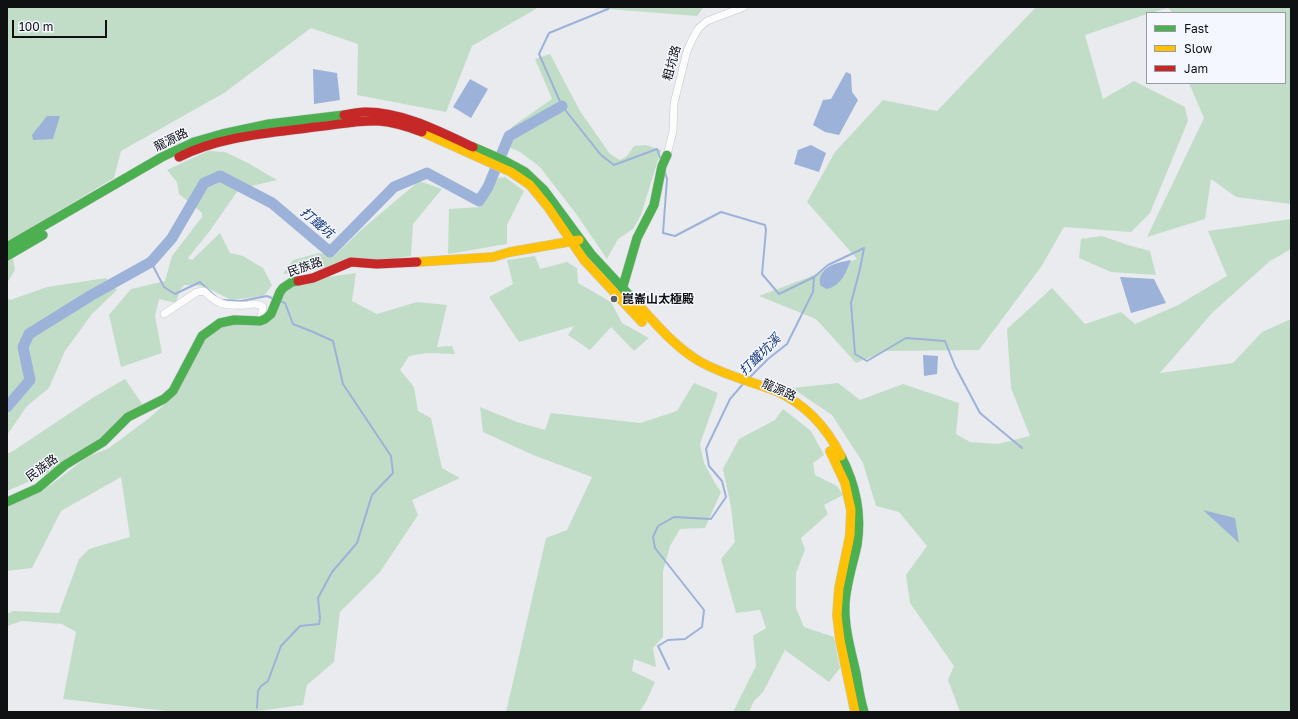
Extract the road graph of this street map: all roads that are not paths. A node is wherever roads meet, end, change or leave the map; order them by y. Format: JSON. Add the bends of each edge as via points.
{"nodes":[{"id":1,"x":744,"y":7,"type":"edge"},
{"id":2,"x":364,"y":116,"type":"junction"},
{"id":3,"x":667,"y":155,"type":"joint"},
{"id":4,"x":502,"y":163,"type":"junction"},
{"id":5,"x":580,"y":240,"type":"junction"},
{"id":6,"x":571,"y":242,"type":"junction"},
{"id":7,"x":7,"y":247,"type":"edge"},
{"id":8,"x":7,"y":256,"type":"edge"},
{"id":9,"x":622,"y":288,"type":"junction"},
{"id":10,"x":620,"y":297,"type":"junction"},
{"id":11,"x":164,"y":314,"type":"dead end"},
{"id":12,"x":260,"y":321,"type":"junction"},
{"id":13,"x":744,"y":384,"type":"junction"},
{"id":14,"x":7,"y":502,"type":"edge"},
{"id":15,"x":857,"y":712,"type":"edge"}],
"edges":[{"from":1,"to":3,"type":"street","name":"粗坑路","via":[[707,21],[698,29],[692,40],[674,103],[673,131]]},
{"from":2,"to":4,"type":"main road","via":[[407,127]]},
{"from":2,"to":7,"type":"main road","name":"龍源路","via":[[269,124],[194,142]]},
{"from":2,"to":8,"type":"main road","name":"龍源路","via":[[232,140],[192,152],[162,165]]},
{"from":3,"to":9,"type":"main road","via":[[662,166],[654,205],[637,238]]},
{"from":4,"to":5,"type":"main road","via":[[525,172],[544,190]]},
{"from":4,"to":6,"type":"main road","via":[[530,185]]},
{"from":5,"to":6,"type":"main road","name":"民族路"},
{"from":5,"to":9,"type":"main road"},
{"from":6,"to":10,"type":"main road"},
{"from":6,"to":12,"type":"main road","name":"民族路","via":[[493,257],[450,261],[377,264],[351,262],[313,278],[292,282],[278,295],[271,314]]},
{"from":9,"to":10,"type":"main road"},
{"from":9,"to":13,"type":"main road","via":[[662,332],[690,356]]},
{"from":10,"to":13,"type":"main road","via":[[657,338],[686,362],[704,373]]},
{"from":11,"to":12,"type":"street","via":[[197,292],[204,291],[219,303],[232,306],[259,304],[263,307]]},
{"from":12,"to":14,"type":"main road","name":"民族路","via":[[234,320],[220,323],[202,336],[173,391],[164,399],[128,417],[103,442],[66,465],[38,488]]},
{"from":13,"to":15,"type":"main road","via":[[787,397],[817,420],[838,450],[852,481],[859,509],[859,523],[845,615]]}]}
